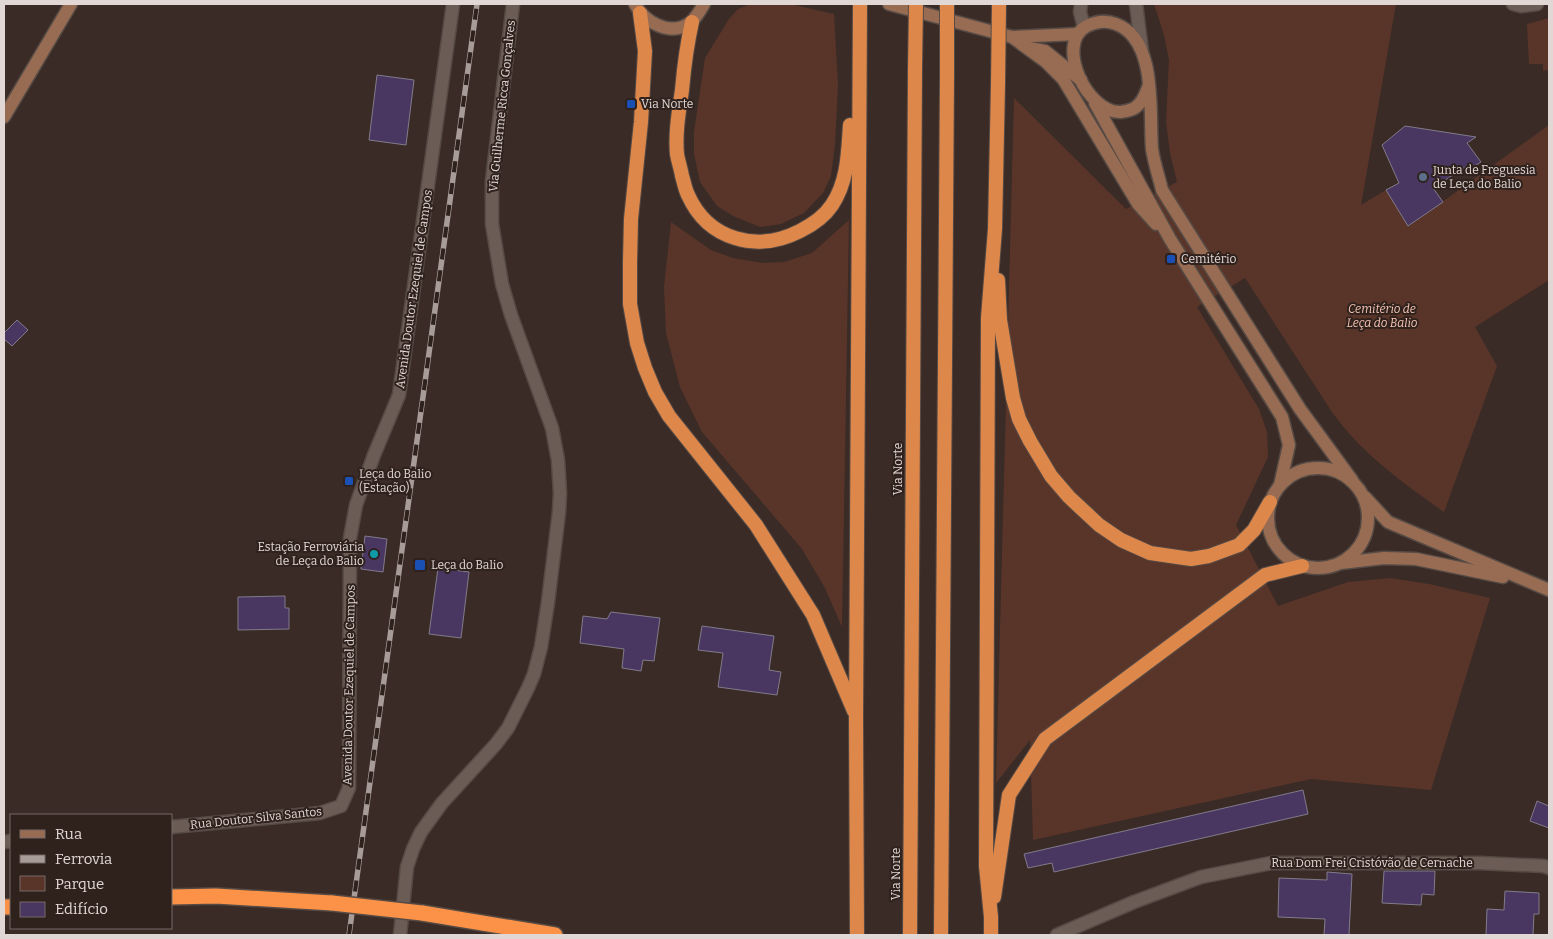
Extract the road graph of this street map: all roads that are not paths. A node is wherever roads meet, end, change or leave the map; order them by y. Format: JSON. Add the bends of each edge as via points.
{"nodes":[{"id":1,"x":71,"y":4,"type":"edge"},
{"id":2,"x":453,"y":4,"type":"edge"},
{"id":3,"x":513,"y":4,"type":"edge"},
{"id":4,"x":704,"y":4,"type":"edge"},
{"id":5,"x":860,"y":4,"type":"edge"},
{"id":6,"x":889,"y":4,"type":"edge"},
{"id":7,"x":916,"y":4,"type":"edge"},
{"id":8,"x":947,"y":4,"type":"edge"},
{"id":9,"x":999,"y":4,"type":"edge"},
{"id":10,"x":1081,"y":4,"type":"edge"},
{"id":11,"x":1136,"y":4,"type":"edge"},
{"id":12,"x":1513,"y":4,"type":"edge"},
{"id":13,"x":1537,"y":4,"type":"edge"},
{"id":14,"x":638,"y":8,"type":"edge"},
{"id":15,"x":692,"y":22,"type":"junction"},
{"id":16,"x":1081,"y":30,"type":"junction"},
{"id":17,"x":1012,"y":37,"type":"junction"},
{"id":18,"x":1024,"y":47,"type":"junction"},
{"id":19,"x":859,"y":50,"type":"junction"},
{"id":20,"x":1142,"y":51,"type":"junction"},
{"id":21,"x":1081,"y":81,"type":"junction"},
{"id":22,"x":1149,"y":85,"type":"junction"},
{"id":23,"x":1094,"y":101,"type":"junction"},
{"id":24,"x":4,"y":118,"type":"edge"},
{"id":25,"x":995,"y":229,"type":"junction"},
{"id":26,"x":1170,"y":239,"type":"junction"},
{"id":27,"x":1352,"y":480,"type":"junction"},
{"id":28,"x":1280,"y":485,"type":"junction"},
{"id":29,"x":1364,"y":495,"type":"junction"},
{"id":30,"x":1270,"y":502,"type":"junction"},
{"id":31,"x":1341,"y":563,"type":"junction"},
{"id":32,"x":1302,"y":566,"type":"junction"},
{"id":33,"x":1529,"y":582,"type":"junction"},
{"id":34,"x":1549,"y":590,"type":"edge"},
{"id":35,"x":856,"y":718,"type":"junction"},
{"id":36,"x":341,"y":806,"type":"joint"},
{"id":37,"x":172,"y":827,"type":"edge"},
{"id":38,"x":1549,"y":868,"type":"edge"},
{"id":39,"x":172,"y":897,"type":"edge"},
{"id":40,"x":991,"y":917,"type":"junction"},
{"id":41,"x":400,"y":935,"type":"edge"},
{"id":42,"x":555,"y":935,"type":"edge"},
{"id":43,"x":857,"y":935,"type":"edge"},
{"id":44,"x":910,"y":935,"type":"edge"},
{"id":45,"x":941,"y":935,"type":"edge"},
{"id":46,"x":991,"y":935,"type":"edge"},
{"id":47,"x":1056,"y":935,"type":"edge"}],
"edges":[{"from":1,"to":24,"type":"main road"},
{"from":2,"to":36,"type":"street","name":"Avenida Doutor Ezequiel de Campos","via":[[399,394],[356,505],[350,538],[349,788]]},
{"from":3,"to":41,"type":"street","name":"Via Guilherme Ricca Gonçalves","via":[[492,182],[492,224],[511,315],[552,428],[558,460],[559,512],[548,602],[534,674],[508,728],[442,803],[421,832],[407,867]]},
{"from":4,"to":15,"type":"main road"},
{"from":5,"to":19,"type":"highway"},
{"from":6,"to":17,"type":"main road"},
{"from":7,"to":44,"type":"highway","name":"Via Norte","bridge":true},
{"from":8,"to":45,"type":"highway","bridge":true},
{"from":9,"to":25,"type":"highway","bridge":true},
{"from":10,"to":16,"type":"street"},
{"from":11,"to":20,"type":"street"},
{"from":12,"to":13,"type":"street"},
{"from":14,"to":15,"type":"main road","via":[[662,27],[678,28]]},
{"from":14,"to":35,"type":"highway","via":[[645,51],[631,219],[630,304],[639,352],[669,416],[756,525],[813,615]]},
{"from":15,"to":19,"type":"highway","via":[[677,127],[677,155],[688,194],[699,214],[711,227],[746,241],[771,242],[791,236],[813,225],[832,206],[847,172],[853,76]]},
{"from":16,"to":17,"type":"main road"},
{"from":16,"to":20,"type":"main road","via":[[1096,22],[1119,25],[1129,32]]},
{"from":16,"to":21,"type":"main road","via":[[1074,48]]},
{"from":17,"to":18,"type":"main road"},
{"from":18,"to":21,"type":"main road","via":[[1045,51]]},
{"from":18,"to":26,"type":"main road","via":[[1046,62],[1062,79],[1138,204]]},
{"from":19,"to":35,"type":"highway"},
{"from":20,"to":22,"type":"main road"},
{"from":21,"to":23,"type":"main road"},
{"from":22,"to":23,"type":"main road","via":[[1144,98],[1128,111],[1116,112]]},
{"from":22,"to":27,"type":"main road","via":[[1152,151],[1162,190],[1300,409]]},
{"from":23,"to":26,"type":"main road"},
{"from":25,"to":30,"type":"highway","via":[[1000,320],[1013,398],[1030,441],[1051,476],[1069,497],[1121,540],[1150,553],[1191,559],[1239,545],[1254,530]]},
{"from":25,"to":40,"type":"highway","via":[[988,318],[986,866]]},
{"from":26,"to":28,"type":"main road","via":[[1282,417],[1288,445]]},
{"from":27,"to":28,"type":"main road","via":[[1335,470],[1315,468],[1296,473]]},
{"from":27,"to":29,"type":"main road"},
{"from":28,"to":30,"type":"main road"},
{"from":29,"to":31,"type":"main road","via":[[1369,514],[1366,534],[1357,551]]},
{"from":29,"to":33,"type":"main road","via":[[1388,522]]},
{"from":30,"to":32,"type":"main road","via":[[1268,521],[1273,540],[1285,556]]},
{"from":31,"to":32,"type":"main road","via":[[1322,568]]},
{"from":31,"to":33,"type":"main road","via":[[1384,558],[1416,559]]},
{"from":32,"to":40,"type":"highway","via":[[1265,576],[1045,738],[1009,795]]},
{"from":33,"to":34,"type":"main road"},
{"from":35,"to":43,"type":"highway"},
{"from":36,"to":37,"type":"street","name":"Rua Doutor Silva Santos","via":[[320,813]]},
{"from":38,"to":47,"type":"street","name":"Rua Dom Frei Cristóvão de Cernache","via":[[1480,863],[1271,863],[1201,877]]},
{"from":39,"to":42,"type":"highway","bridge":true,"via":[[332,902]]},
{"from":40,"to":46,"type":"highway"}]}
